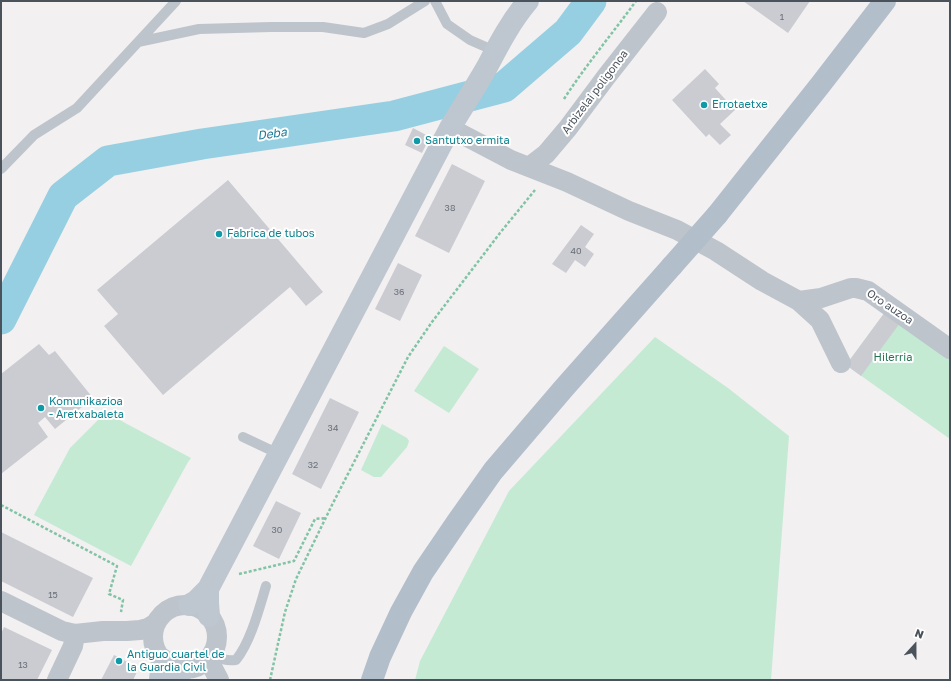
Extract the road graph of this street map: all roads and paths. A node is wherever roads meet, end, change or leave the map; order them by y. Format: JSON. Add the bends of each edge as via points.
{"nodes":[{"id":1,"x":176,"y":1,"type":"edge"},
{"id":2,"x":425,"y":1,"type":"edge"},
{"id":3,"x":435,"y":1,"type":"edge"},
{"id":4,"x":528,"y":1,"type":"edge"},
{"id":5,"x":636,"y":1,"type":"edge"},
{"id":6,"x":885,"y":1,"type":"edge"},
{"id":7,"x":657,"y":12,"type":"dead end"},
{"id":8,"x":138,"y":42,"type":"junction"},
{"id":9,"x":491,"y":59,"type":"junction"},
{"id":10,"x":561,"y":104,"type":"dead end"},
{"id":11,"x":454,"y":122,"type":"junction"},
{"id":12,"x":529,"y":167,"type":"junction"},
{"id":13,"x":1,"y":169,"type":"edge"},
{"id":14,"x":549,"y":175,"type":"junction"},
{"id":15,"x":799,"y":301,"type":"junction"},
{"id":16,"x":950,"y":350,"type":"edge"},
{"id":17,"x":841,"y":363,"type":"dead end"},
{"id":18,"x":243,"y":437,"type":"dead end"},
{"id":19,"x":279,"y":454,"type":"junction"},
{"id":20,"x":1,"y":505,"type":"edge"},
{"id":21,"x":326,"y":518,"type":"junction"},
{"id":22,"x":237,"y":575,"type":"dead end"},
{"id":23,"x":266,"y":586,"type":"dead end"},
{"id":24,"x":208,"y":589,"type":"junction"},
{"id":25,"x":1,"y":601,"type":"edge"},
{"id":26,"x":189,"y":605,"type":"junction"},
{"id":27,"x":209,"y":616,"type":"junction"},
{"id":28,"x":156,"y":623,"type":"junction"},
{"id":29,"x":123,"y":631,"type":"junction"},
{"id":30,"x":75,"y":634,"type":"junction"},
{"id":31,"x":210,"y":657,"type":"junction"},
{"id":32,"x":159,"y":662,"type":"edge"},
{"id":33,"x":176,"y":674,"type":"edge"},
{"id":34,"x":57,"y":680,"type":"edge"},
{"id":35,"x":219,"y":680,"type":"edge"},
{"id":36,"x":270,"y":680,"type":"edge"},
{"id":37,"x":372,"y":680,"type":"edge"}],
"edges":[{"from":1,"to":8,"type":"lane"},
{"from":2,"to":8,"type":"lane","via":[[388,24],[364,33],[324,27],[199,29]]},
{"from":3,"to":9,"type":"lane","via":[[447,24]]},
{"from":4,"to":9,"type":"street"},
{"from":5,"to":10,"type":"path"},
{"from":6,"to":37,"type":"main road","bridge":true,"via":[[717,215],[493,471],[423,572],[401,612]]},
{"from":7,"to":12,"type":"street","name":"Arbizelai poligonoa","via":[[564,134],[546,154]]},
{"from":8,"to":13,"type":"lane","via":[[77,108],[34,136]]},
{"from":9,"to":11,"type":"street"},
{"from":11,"to":12,"type":"street","via":[[511,160]]},
{"from":11,"to":19,"type":"street"},
{"from":12,"to":14,"type":"street"},
{"from":14,"to":15,"type":"street","via":[[677,230]]},
{"from":14,"to":21,"type":"path","via":[[500,233],[408,357]]},
{"from":15,"to":16,"type":"street","name":"Oro auzoa","via":[[821,298],[851,288],[868,291]]},
{"from":15,"to":17,"type":"street","via":[[820,320]]},
{"from":18,"to":19,"type":"lane"},
{"from":19,"to":24,"type":"street"},
{"from":20,"to":29,"type":"path","via":[[116,566],[109,594],[123,600]]},
{"from":21,"to":22,"type":"path","via":[[315,519],[294,561]]},
{"from":21,"to":36,"type":"path","via":[[296,579],[285,612]]},
{"from":23,"to":31,"type":"lane","via":[[242,653],[236,660]]},
{"from":24,"to":26,"type":"street"},
{"from":24,"to":27,"type":"street"},
{"from":25,"to":30,"type":"street","via":[[62,631]]},
{"from":26,"to":27,"type":"street","via":[[199,608]]},
{"from":26,"to":28,"type":"street","via":[[178,605],[168,609]]},
{"from":27,"to":31,"type":"street","via":[[217,631],[217,642]]},
{"from":28,"to":29,"type":"street","via":[[140,630]]},
{"from":28,"to":32,"type":"street","via":[[153,642]]},
{"from":29,"to":30,"type":"street"},
{"from":29,"to":32,"type":"street"},
{"from":30,"to":34,"type":"street","via":[[73,646]]},
{"from":31,"to":33,"type":"street","via":[[200,665]]},
{"from":31,"to":35,"type":"street"},
{"from":32,"to":33,"type":"street","via":[[180,668]]}]}
